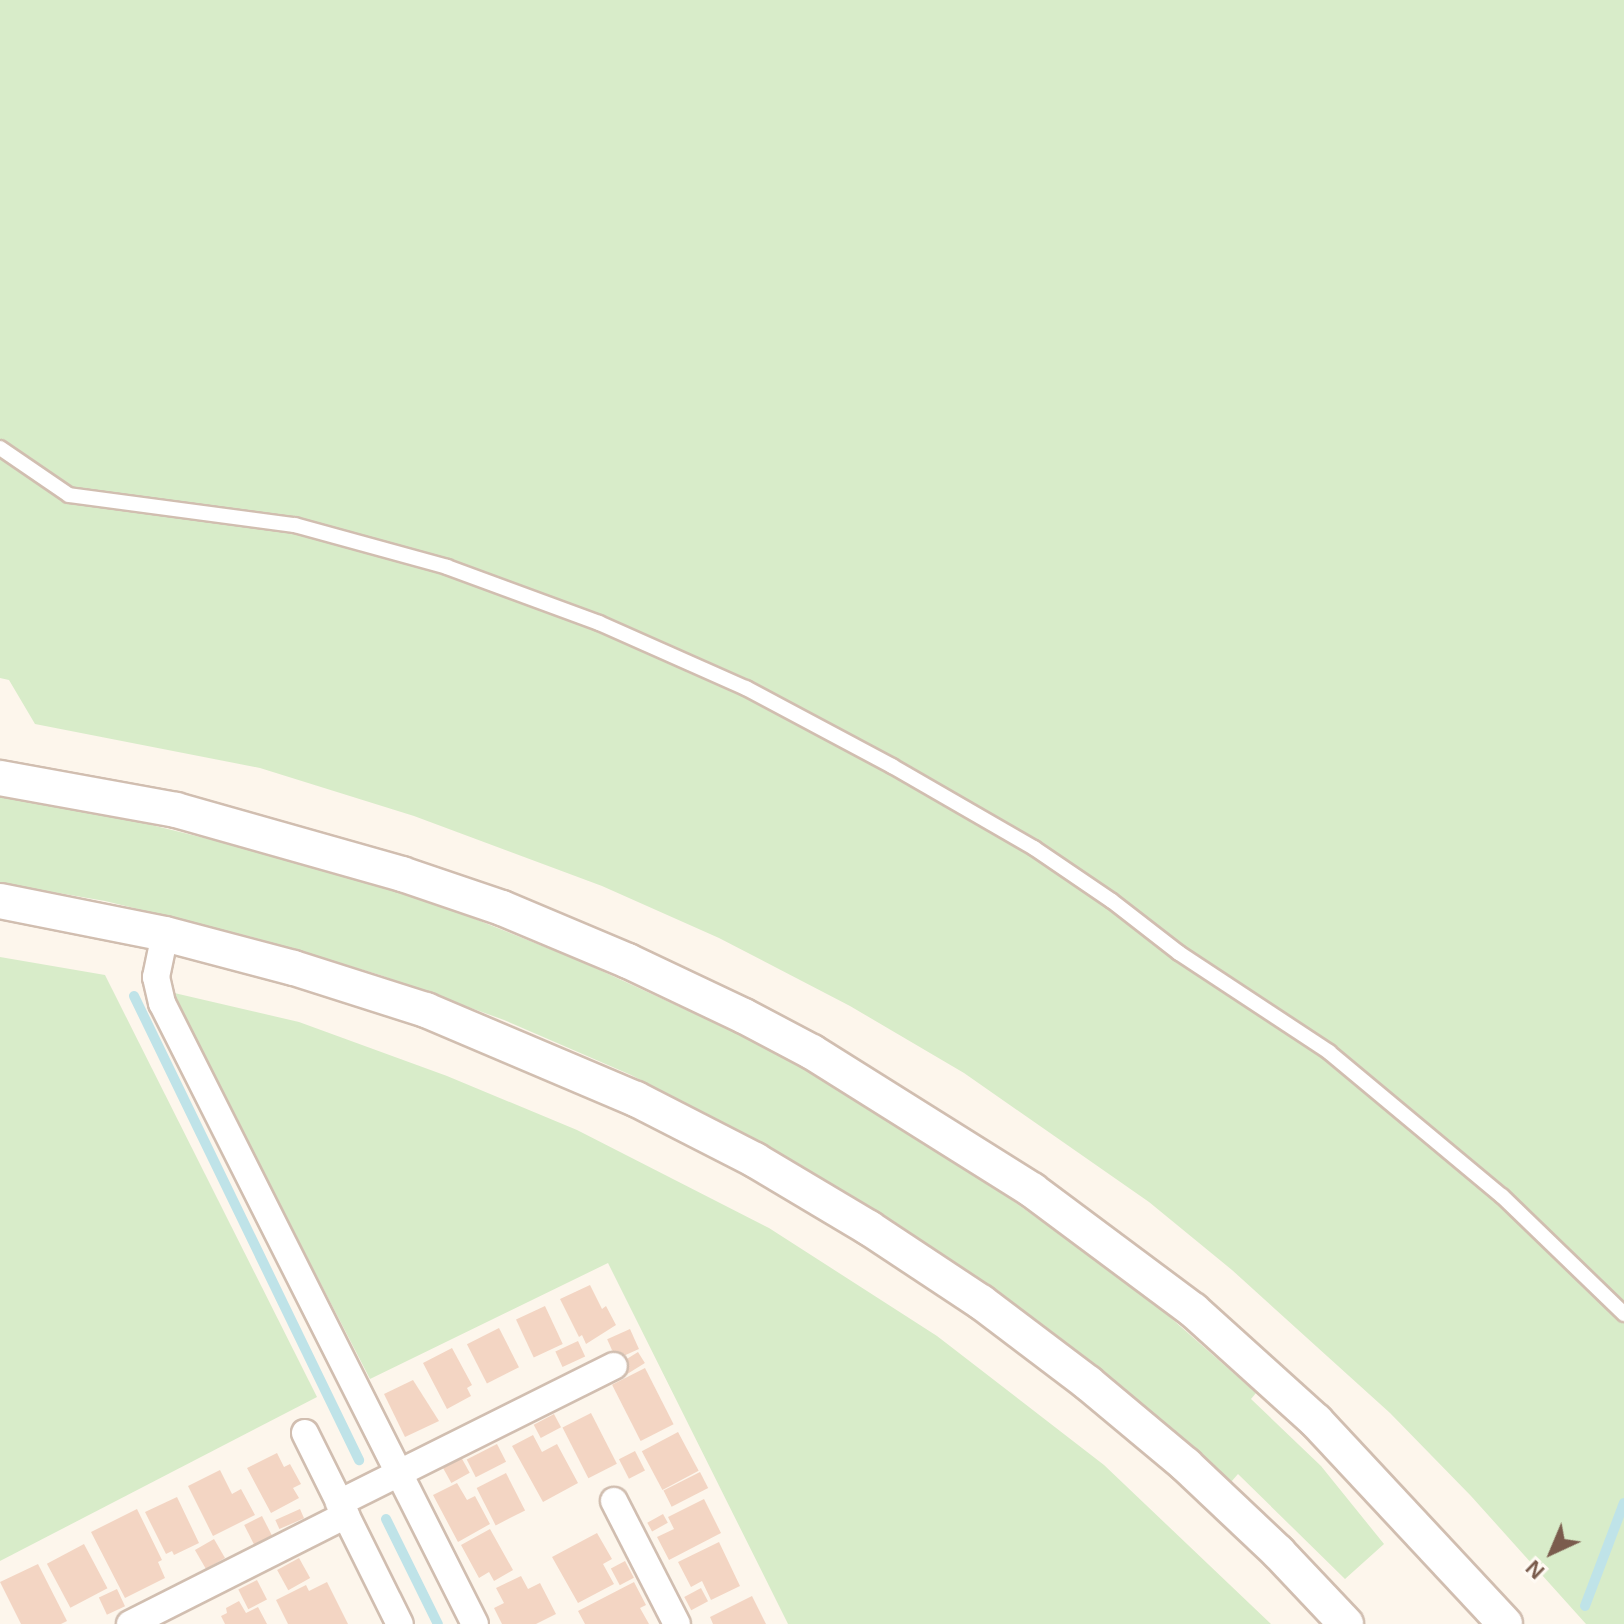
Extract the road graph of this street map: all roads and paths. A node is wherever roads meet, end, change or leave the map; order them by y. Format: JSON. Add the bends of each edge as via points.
{"nodes":[{"id":1,"x":0,"y":448,"type":"edge"},
{"id":2,"x":0,"y":778,"type":"edge"},
{"id":3,"x":0,"y":901,"type":"edge"},
{"id":4,"x":165,"y":934,"type":"junction"},
{"id":5,"x":1624,"y":1314,"type":"edge"},
{"id":6,"x":614,"y":1366,"type":"dead end"},
{"id":7,"x":305,"y":1433,"type":"dead end"},
{"id":8,"x":400,"y":1474,"type":"junction"},
{"id":9,"x":1384,"y":1491,"type":"junction"},
{"id":10,"x":614,"y":1501,"type":"dead end"},
{"id":11,"x":342,"y":1509,"type":"junction"},
{"id":12,"x":394,"y":1622,"type":"edge"},
{"id":13,"x":130,"y":1624,"type":"edge"},
{"id":14,"x":475,"y":1624,"type":"edge"},
{"id":15,"x":677,"y":1624,"type":"edge"},
{"id":16,"x":1346,"y":1624,"type":"edge"},
{"id":17,"x":1475,"y":1624,"type":"edge"},
{"id":18,"x":1505,"y":1624,"type":"edge"}],
"edges":[{"from":1,"to":5,"type":"lane","via":[[69,495],[295,525],[447,567],[599,623],[746,688],[1034,848],[1329,1052],[1502,1196]]},
{"from":2,"to":9,"type":"street","via":[[176,810],[402,874],[502,908],[744,1016],[954,1140],[1113,1248],[1193,1310],[1316,1421]]},
{"from":3,"to":4,"type":"street"},
{"from":4,"to":8,"type":"street","via":[[156,977],[162,1003]]},
{"from":4,"to":16,"type":"street","via":[[426,1010],[636,1099],[755,1160],[981,1302],[1088,1383],[1186,1465]]},
{"from":6,"to":8,"type":"street"},
{"from":7,"to":11,"type":"street"},
{"from":8,"to":11,"type":"street"},
{"from":8,"to":14,"type":"street"},
{"from":9,"to":17,"type":"street","via":[[1429,1571]]},
{"from":9,"to":18,"type":"street"},
{"from":10,"to":15,"type":"street"},
{"from":11,"to":12,"type":"street"},
{"from":11,"to":13,"type":"street"}]}
